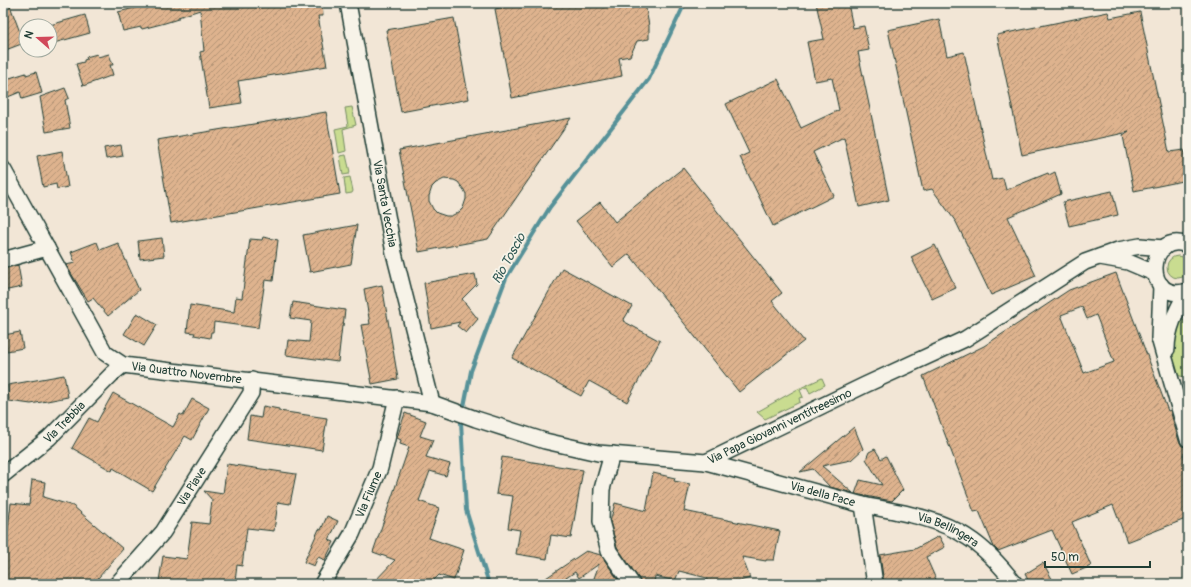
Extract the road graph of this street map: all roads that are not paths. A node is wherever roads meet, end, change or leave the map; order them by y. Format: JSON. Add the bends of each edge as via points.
{"nodes":[{"id":1,"x":348,"y":3,"type":"edge"},
{"id":2,"x":3,"y":169,"type":"edge"},
{"id":3,"x":1187,"y":244,"type":"edge"},
{"id":4,"x":47,"y":248,"type":"junction"},
{"id":5,"x":1164,"y":248,"type":"junction"},
{"id":6,"x":1100,"y":257,"type":"junction"},
{"id":7,"x":3,"y":260,"type":"edge"},
{"id":8,"x":1158,"y":279,"type":"junction"},
{"id":9,"x":1188,"y":291,"type":"edge"},
{"id":10,"x":1167,"y":362,"type":"junction"},
{"id":11,"x":123,"y":365,"type":"junction"},
{"id":12,"x":252,"y":380,"type":"junction"},
{"id":13,"x":397,"y":398,"type":"junction"},
{"id":14,"x":432,"y":403,"type":"junction"},
{"id":15,"x":1188,"y":439,"type":"edge"},
{"id":16,"x":612,"y":454,"type":"junction"},
{"id":17,"x":706,"y":462,"type":"junction"},
{"id":18,"x":3,"y":475,"type":"edge"},
{"id":19,"x":863,"y":505,"type":"junction"},
{"id":20,"x":118,"y":584,"type":"edge"},
{"id":21,"x":322,"y":584,"type":"edge"},
{"id":22,"x":632,"y":584,"type":"edge"},
{"id":23,"x":875,"y":584,"type":"edge"},
{"id":24,"x":1015,"y":584,"type":"edge"}],
"edges":[{"from":1,"to":14,"type":"street","name":"Via Santa Vecchia","via":[[394,253]]},
{"from":2,"to":4,"type":"street","name":"Via Quattro Novembre"},
{"from":3,"to":5,"type":"street","name":"Via Papa Giovanni ventitreesimo","via":[[1170,244]]},
{"from":4,"to":7,"type":"street"},
{"from":4,"to":11,"type":"street","name":"Via Quattro Novembre","via":[[104,353]]},
{"from":5,"to":6,"type":"street","name":"Via Papa Giovanni ventitreesimo","via":[[1140,246]]},
{"from":5,"to":8,"type":"street","via":[[1156,259]]},
{"from":6,"to":8,"type":"street","via":[[1128,262]]},
{"from":6,"to":17,"type":"street","name":"Via Papa Giovanni ventitreesimo","via":[[1085,262],[965,339]]},
{"from":8,"to":9,"type":"street","via":[[1173,292]]},
{"from":8,"to":10,"type":"street","via":[[1160,338]]},
{"from":9,"to":10,"type":"street","via":[[1172,322],[1167,339]]},
{"from":10,"to":15,"type":"street"},
{"from":11,"to":12,"type":"street","name":"Via Quattro Novembre"},
{"from":11,"to":18,"type":"street","name":"Via Trebbia","via":[[49,438]]},
{"from":12,"to":13,"type":"street","name":"Via Quattro Novembre"},
{"from":12,"to":20,"type":"street","name":"Via Piave","via":[[251,392],[163,532]]},
{"from":13,"to":14,"type":"street","name":"Via Quattro Novembre"},
{"from":13,"to":21,"type":"street","name":"Via Fiume","via":[[380,468],[352,534]]},
{"from":14,"to":16,"type":"street","name":"Via Papa Giovanni ventitreesimo","via":[[545,441]]},
{"from":16,"to":17,"type":"street","name":"Via Papa Giovanni ventitreesimo"},
{"from":16,"to":22,"type":"street","via":[[602,489],[601,521],[609,551]]},
{"from":17,"to":19,"type":"street","name":"Via della Pace"},
{"from":19,"to":23,"type":"street","name":"Via della Pace"},
{"from":19,"to":24,"type":"street","name":"Via Bellingera","via":[[909,514],[953,529],[988,554]]}]}
